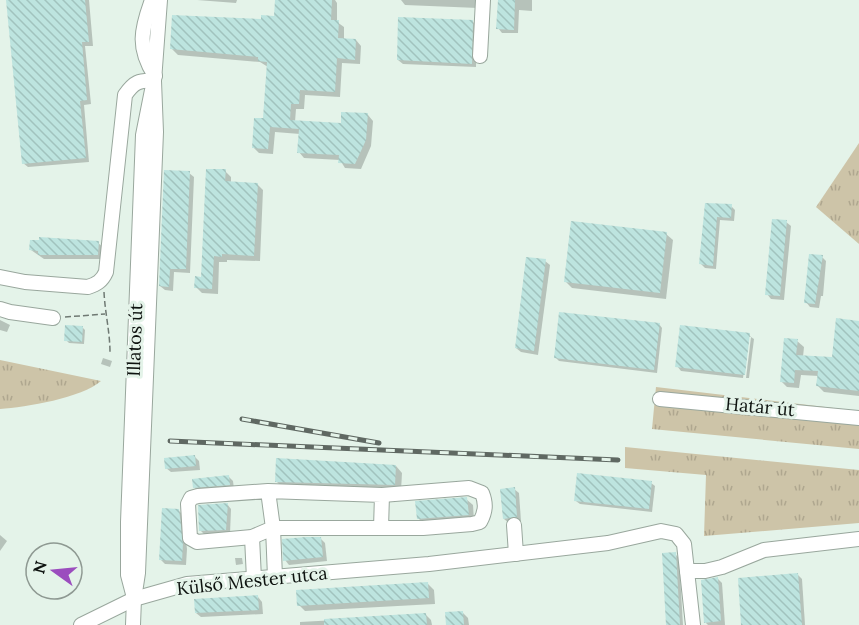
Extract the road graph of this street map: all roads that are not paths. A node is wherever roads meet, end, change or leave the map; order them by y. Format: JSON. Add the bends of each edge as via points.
{"nodes":[{"id":1,"x":152,"y":0,"type":"edge"},
{"id":2,"x":160,"y":0,"type":"edge"},
{"id":3,"x":483,"y":0,"type":"edge"},
{"id":4,"x":480,"y":56,"type":"dead end"},
{"id":5,"x":155,"y":79,"type":"junction"},
{"id":6,"x":0,"y":277,"type":"edge"},
{"id":7,"x":0,"y":309,"type":"edge"},
{"id":8,"x":53,"y":318,"type":"road end"},
{"id":9,"x":660,"y":399,"type":"dead end"},
{"id":10,"x":859,"y":418,"type":"edge"},
{"id":11,"x":268,"y":490,"type":"junction"},
{"id":12,"x":382,"y":495,"type":"junction"},
{"id":13,"x":514,"y":525,"type":"dead end"},
{"id":14,"x":273,"y":528,"type":"junction"},
{"id":15,"x":381,"y":528,"type":"junction"},
{"id":16,"x":252,"y":537,"type":"junction"},
{"id":17,"x":859,"y":539,"type":"edge"},
{"id":18,"x":516,"y":554,"type":"junction"},
{"id":19,"x":687,"y":571,"type":"junction"},
{"id":20,"x":275,"y":577,"type":"junction"},
{"id":21,"x":254,"y":579,"type":"junction"},
{"id":22,"x":134,"y":599,"type":"junction"},
{"id":23,"x":81,"y":625,"type":"edge"},
{"id":24,"x":133,"y":625,"type":"edge"},
{"id":25,"x":693,"y":625,"type":"edge"}],
"edges":[{"from":1,"to":5,"type":"street","via":[[142,48]]},
{"from":2,"to":5,"type":"street","name":"Illatos út"},
{"from":3,"to":4,"type":"street"},
{"from":5,"to":6,"type":"street","via":[[133,84],[125,95],[103,278],[88,287]]},
{"from":5,"to":22,"type":"street","name":"Illatos út","via":[[156,156],[139,561]]},
{"from":7,"to":8,"type":"street"},
{"from":9,"to":10,"type":"street","name":"Határ út"},
{"from":11,"to":12,"type":"street"},
{"from":11,"to":14,"type":"street"},
{"from":11,"to":16,"type":"street","via":[[198,496],[188,504],[192,541]]},
{"from":12,"to":15,"type":"street"},
{"from":12,"to":15,"type":"street","via":[[469,488],[482,493],[485,501],[480,522]]},
{"from":13,"to":18,"type":"street"},
{"from":14,"to":15,"type":"street"},
{"from":14,"to":16,"type":"street"},
{"from":14,"to":20,"type":"street"},
{"from":16,"to":21,"type":"street"},
{"from":17,"to":19,"type":"street","via":[[764,550],[722,567]]},
{"from":18,"to":19,"type":"street","name":"Külső Mester utca","via":[[608,543],[661,531],[676,534],[684,544]]},
{"from":18,"to":20,"type":"street","name":"Külső Mester utca"},
{"from":19,"to":25,"type":"street","name":"Külső Mester utca"},
{"from":20,"to":21,"type":"street","name":"Külső Mester utca"},
{"from":21,"to":22,"type":"street","name":"Külső Mester utca","via":[[187,584]]},
{"from":22,"to":23,"type":"street","name":"Külső Mester utca"},
{"from":22,"to":24,"type":"street","name":"Illatos út"}]}
